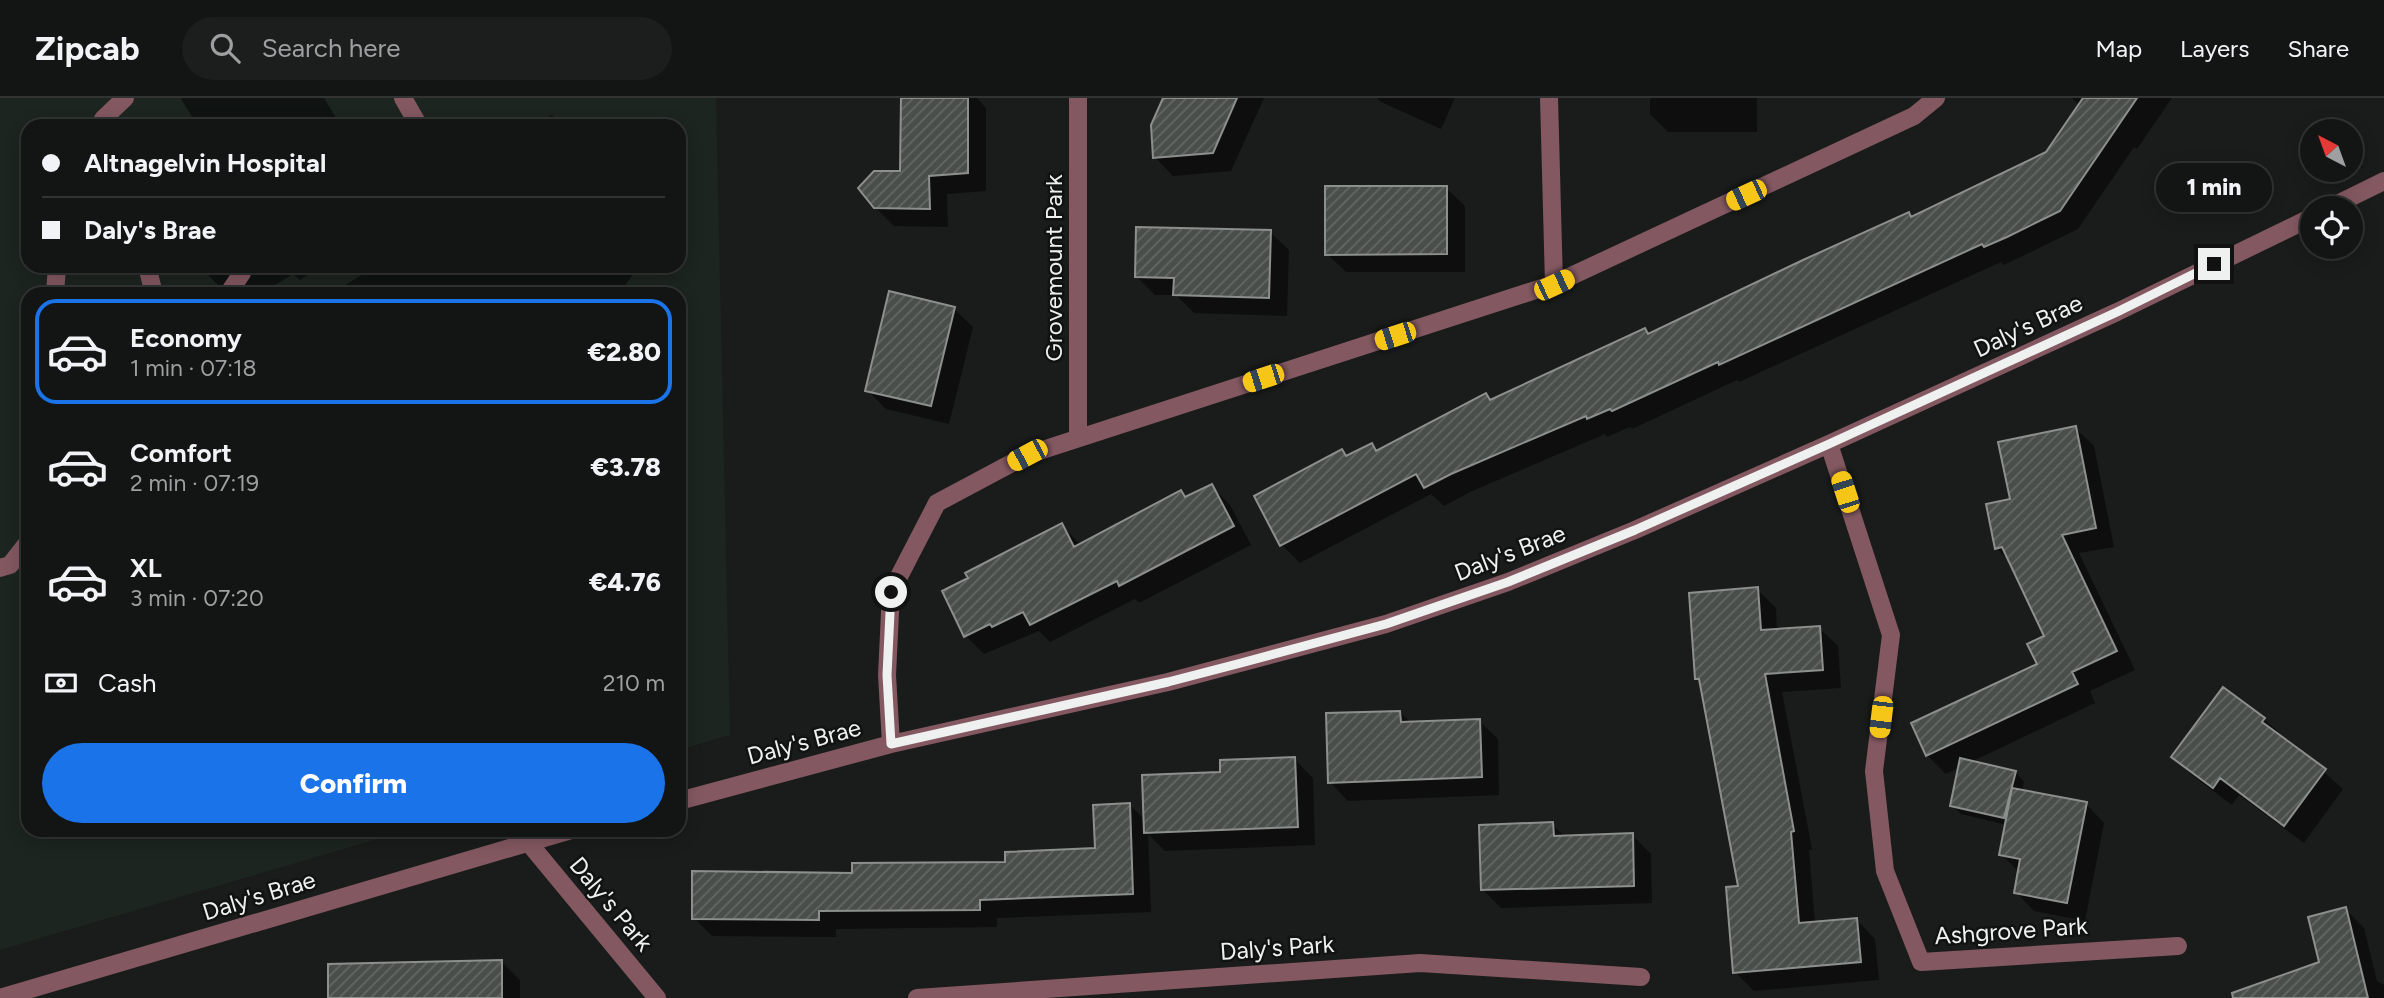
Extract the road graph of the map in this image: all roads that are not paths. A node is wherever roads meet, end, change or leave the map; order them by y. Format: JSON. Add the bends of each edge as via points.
{"nodes":[{"id":1,"x":125,"y":98,"type":"edge"},
{"id":2,"x":403,"y":98,"type":"edge"},
{"id":3,"x":1078,"y":98,"type":"edge"},
{"id":4,"x":1549,"y":98,"type":"edge"},
{"id":5,"x":1936,"y":98,"type":"edge"},
{"id":6,"x":104,"y":119,"type":"edge"},
{"id":7,"x":415,"y":119,"type":"edge"},
{"id":8,"x":2384,"y":181,"type":"edge"},
{"id":9,"x":2353,"y":196,"type":"edge"},
{"id":10,"x":2300,"y":223,"type":"edge"},
{"id":11,"x":242,"y":273,"type":"dead end"},
{"id":12,"x":1554,"y":285,"type":"junction"},
{"id":13,"x":233,"y":287,"type":"edge"},
{"id":14,"x":1078,"y":438,"type":"junction"},
{"id":15,"x":1829,"y":444,"type":"junction"},
{"id":16,"x":21,"y":551,"type":"edge"},
{"id":17,"x":0,"y":568,"type":"edge"},
{"id":18,"x":891,"y":744,"type":"junction"},
{"id":19,"x":686,"y":799,"type":"edge"},
{"id":20,"x":546,"y":837,"type":"edge"},
{"id":21,"x":528,"y":842,"type":"junction"},
{"id":22,"x":2178,"y":946,"type":"dead end"},
{"id":23,"x":1641,"y":977,"type":"dead end"},
{"id":24,"x":0,"y":998,"type":"edge"},
{"id":25,"x":657,"y":998,"type":"edge"},
{"id":26,"x":917,"y":998,"type":"edge"}],
"edges":[{"from":1,"to":6,"type":"street"},
{"from":2,"to":7,"type":"street"},
{"from":3,"to":14,"type":"street","name":"Grovemount Park"},
{"from":4,"to":12,"type":"street"},
{"from":5,"to":12,"type":"street","via":[[1914,116]]},
{"from":8,"to":9,"type":"street"},
{"from":10,"to":15,"type":"street","name":"Daly's Brae"},
{"from":11,"to":13,"type":"street"},
{"from":12,"to":14,"type":"street"},
{"from":14,"to":18,"type":"street","via":[[1027,455],[937,503],[891,592],[887,675]]},
{"from":15,"to":18,"type":"street","name":"Daly's Brae","via":[[1508,582],[1386,624],[1168,682]]},
{"from":15,"to":22,"type":"street","name":"Ashgrove Park","via":[[1891,635],[1874,771],[1885,871],[1921,962]]},
{"from":16,"to":17,"type":"street","via":[[10,565]]},
{"from":18,"to":19,"type":"street","name":"Daly's Brae"},
{"from":20,"to":21,"type":"street","name":"Daly's Brae"},
{"from":21,"to":24,"type":"street","name":"Daly's Brae"},
{"from":21,"to":25,"type":"street","name":"Daly's Park"},
{"from":23,"to":26,"type":"street","name":"Daly's Park","via":[[1420,963]]}]}
